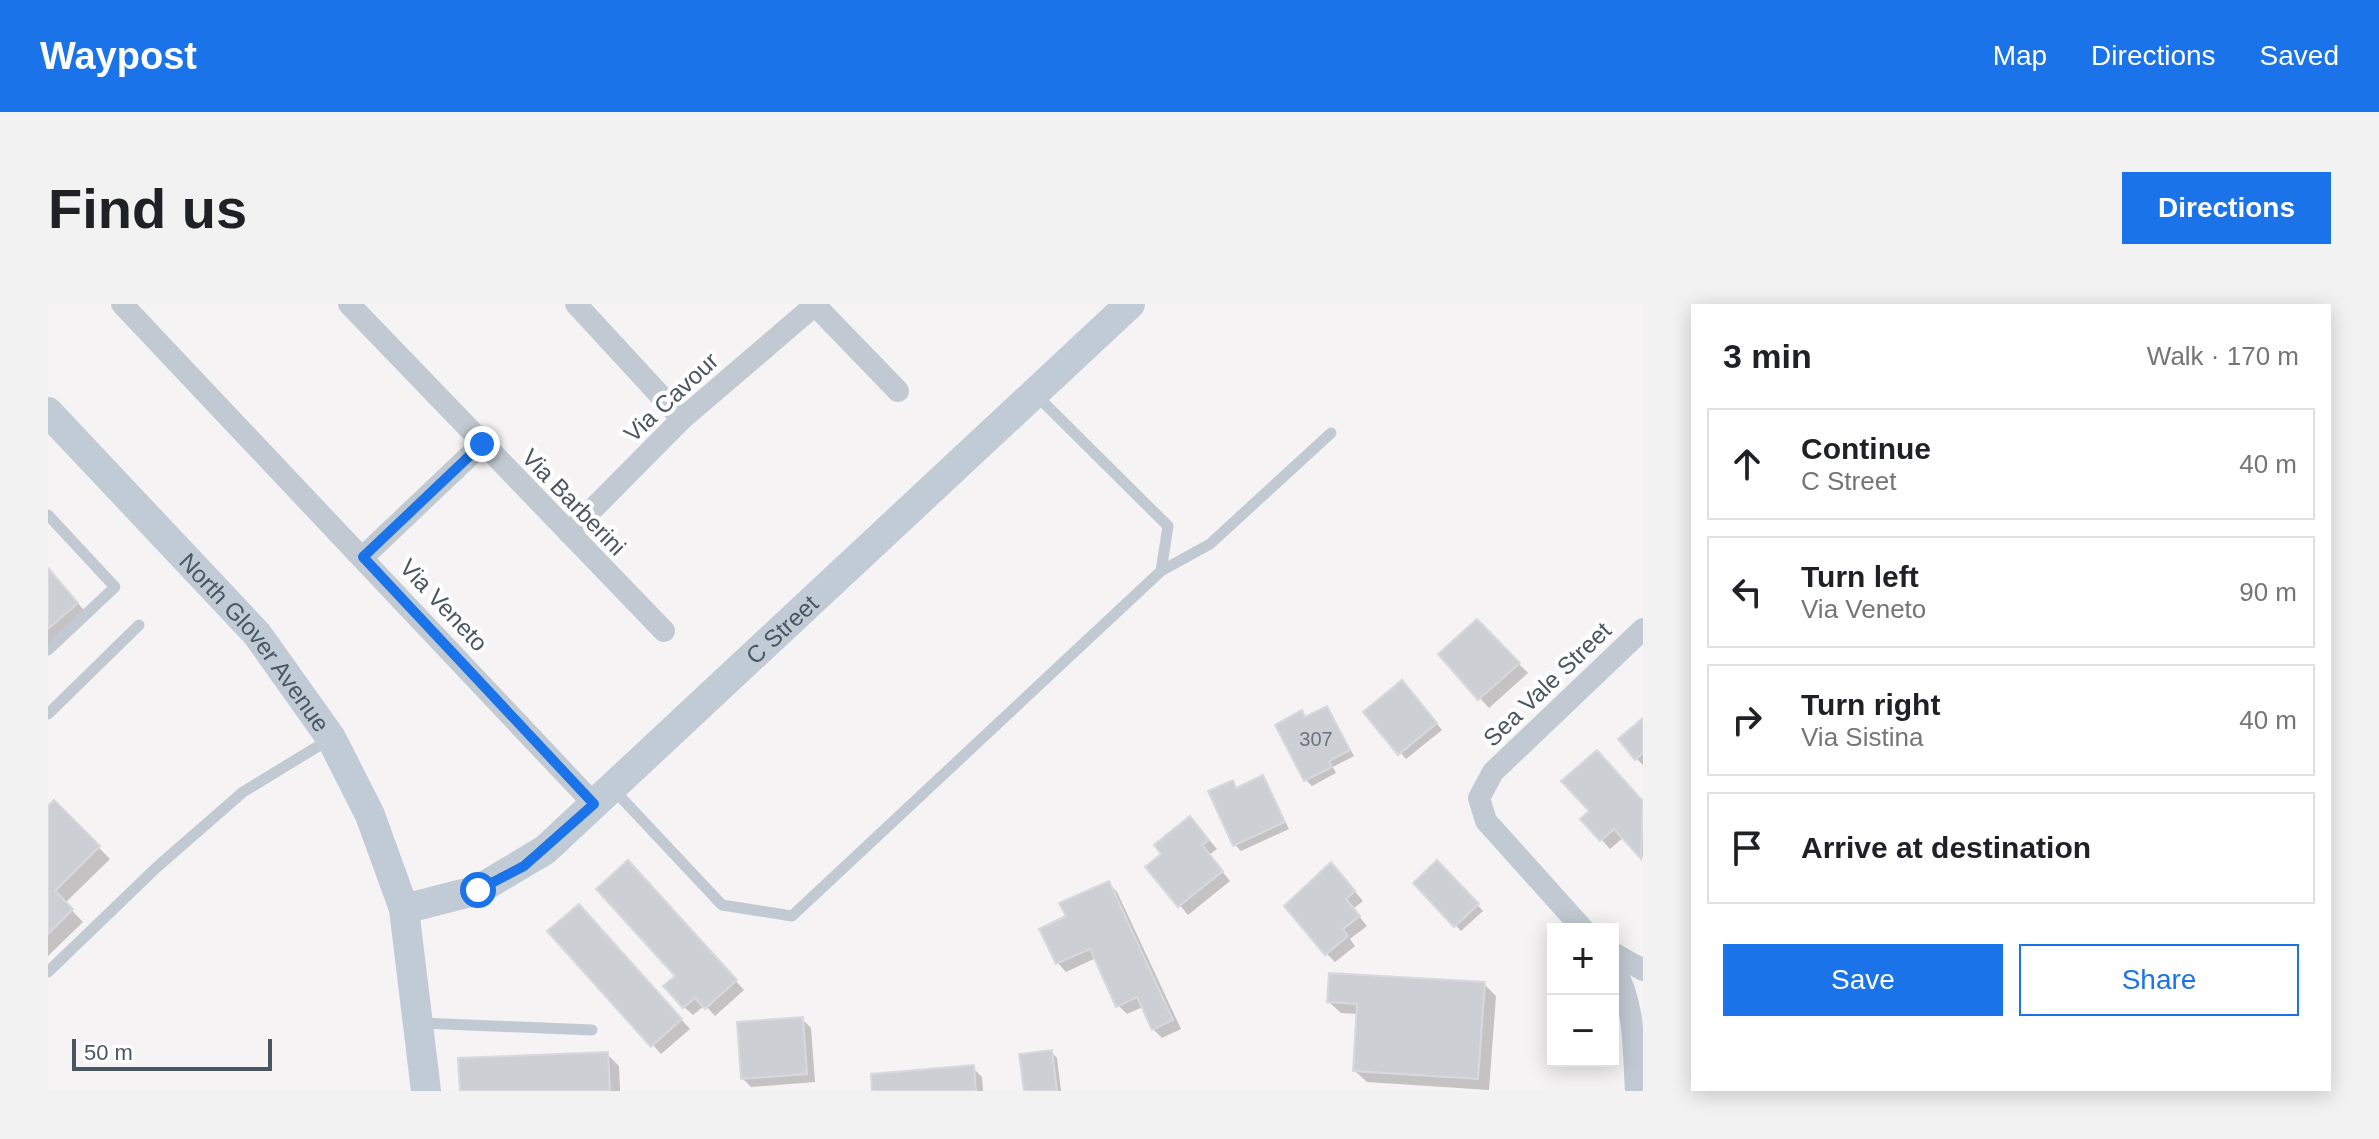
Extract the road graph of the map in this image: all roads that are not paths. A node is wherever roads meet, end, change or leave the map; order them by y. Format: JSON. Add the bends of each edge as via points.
{"nodes":[{"id":1,"x":122,"y":304,"type":"edge"},
{"id":2,"x":349,"y":304,"type":"edge"},
{"id":3,"x":576,"y":304,"type":"edge"},
{"id":4,"x":814,"y":304,"type":"edge"},
{"id":5,"x":1130,"y":304,"type":"edge"},
{"id":6,"x":898,"y":391,"type":"dead end"},
{"id":7,"x":1036,"y":395,"type":"junction"},
{"id":8,"x":48,"y":412,"type":"edge"},
{"id":9,"x":682,"y":419,"type":"junction"},
{"id":10,"x":1331,"y":433,"type":"dead end"},
{"id":11,"x":482,"y":444,"type":"junction"},
{"id":12,"x":48,"y":515,"type":"edge"},
{"id":13,"x":569,"y":533,"type":"junction"},
{"id":14,"x":363,"y":557,"type":"junction"},
{"id":15,"x":1161,"y":571,"type":"junction"},
{"id":16,"x":139,"y":625,"type":"dead end"},
{"id":17,"x":1643,"y":629,"type":"edge"},
{"id":18,"x":664,"y":631,"type":"dead end"},
{"id":19,"x":48,"y":650,"type":"edge"},
{"id":20,"x":48,"y":714,"type":"edge"},
{"id":21,"x":331,"y":738,"type":"junction"},
{"id":22,"x":604,"y":797,"type":"junction"},
{"id":23,"x":404,"y":909,"type":"junction"},
{"id":24,"x":1578,"y":923,"type":"edge"},
{"id":25,"x":1619,"y":956,"type":"edge"},
{"id":26,"x":1643,"y":970,"type":"edge"},
{"id":27,"x":48,"y":972,"type":"edge"},
{"id":28,"x":1619,"y":976,"type":"edge"},
{"id":29,"x":420,"y":1023,"type":"junction"},
{"id":30,"x":592,"y":1030,"type":"dead end"},
{"id":31,"x":426,"y":1091,"type":"edge"},
{"id":32,"x":1636,"y":1091,"type":"edge"}],
"edges":[{"from":1,"to":14,"type":"street","name":"Via Veneto"},
{"from":2,"to":11,"type":"street","name":"Via Barberini"},
{"from":3,"to":9,"type":"street"},
{"from":4,"to":6,"type":"street"},
{"from":4,"to":9,"type":"street","name":"Via Cavour"},
{"from":5,"to":7,"type":"street","name":"C Street"},
{"from":7,"to":15,"type":"lane","via":[[1168,526]]},
{"from":7,"to":22,"type":"street","name":"C Street"},
{"from":8,"to":21,"type":"street","name":"North Glover Avenue","via":[[257,634]]},
{"from":9,"to":13,"type":"street","name":"Via Cavour"},
{"from":10,"to":15,"type":"lane","via":[[1210,544]]},
{"from":11,"to":13,"type":"street","name":"Via Barberini"},
{"from":11,"to":14,"type":"street"},
{"from":12,"to":19,"type":"lane","via":[[115,587]]},
{"from":13,"to":18,"type":"street","name":"Via Barberini"},
{"from":14,"to":22,"type":"street","name":"Via Veneto"},
{"from":15,"to":22,"type":"lane","via":[[792,916],[722,905]]},
{"from":16,"to":20,"type":"lane"},
{"from":17,"to":24,"type":"street","name":"Sea Vale Street","via":[[1493,772],[1479,798],[1486,821]]},
{"from":21,"to":23,"type":"street","name":"North Glover Avenue","via":[[370,815]]},
{"from":21,"to":27,"type":"lane","via":[[243,792]]},
{"from":22,"to":23,"type":"street","name":"C Street","via":[[545,850],[502,879],[454,899]]},
{"from":23,"to":29,"type":"street","name":"North Glover Avenue"},
{"from":25,"to":26,"type":"street"},
{"from":28,"to":32,"type":"street","via":[[1631,1008]]},
{"from":29,"to":30,"type":"lane"},
{"from":29,"to":31,"type":"street","name":"North Glover Avenue"}]}
